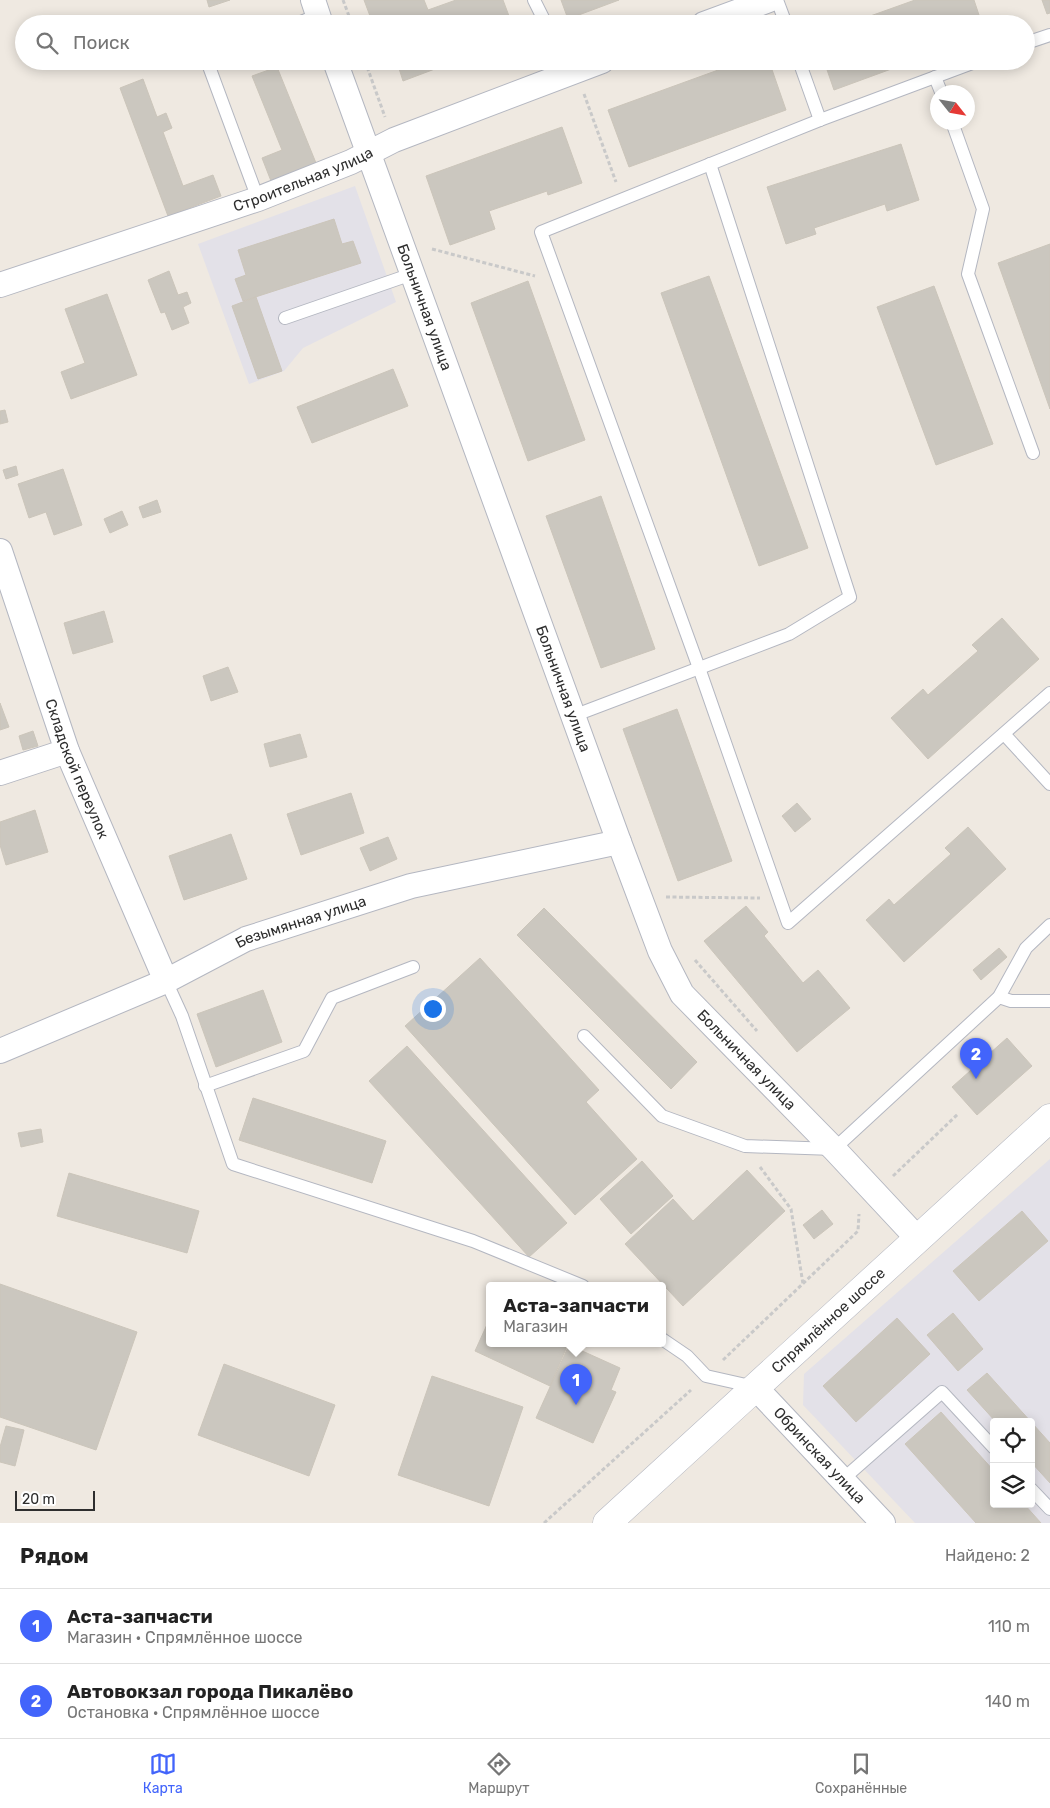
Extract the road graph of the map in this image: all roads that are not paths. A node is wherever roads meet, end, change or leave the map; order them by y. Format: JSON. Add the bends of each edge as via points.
{"nodes":[{"id":1,"x":534,"y":0,"type":"edge"},
{"id":2,"x":769,"y":0,"type":"edge"},
{"id":3,"x":777,"y":0,"type":"edge"},
{"id":4,"x":542,"y":15,"type":"edge"},
{"id":5,"x":728,"y":15,"type":"edge"},
{"id":6,"x":783,"y":15,"type":"edge"},
{"id":7,"x":1050,"y":35,"type":"edge"},
{"id":8,"x":1035,"y":41,"type":"edge"},
{"id":9,"x":210,"y":70,"type":"edge"},
{"id":10,"x":338,"y":70,"type":"edge"},
{"id":11,"x":560,"y":70,"type":"edge"},
{"id":12,"x":802,"y":70,"type":"edge"},
{"id":13,"x":954,"y":70,"type":"edge"},
{"id":14,"x":935,"y":77,"type":"junction"},
{"id":15,"x":938,"y":85,"type":"edge"},
{"id":16,"x":820,"y":120,"type":"junction"},
{"id":17,"x":955,"y":130,"type":"edge"},
{"id":18,"x":368,"y":153,"type":"junction"},
{"id":19,"x":710,"y":164,"type":"junction"},
{"id":20,"x":258,"y":199,"type":"junction"},
{"id":21,"x":412,"y":274,"type":"junction"},
{"id":22,"x":0,"y":285,"type":"edge"},
{"id":23,"x":285,"y":318,"type":"dead end"},
{"id":24,"x":1033,"y":453,"type":"dead end"},
{"id":25,"x":0,"y":551,"type":"edge"},
{"id":26,"x":699,"y":668,"type":"junction"},
{"id":27,"x":1050,"y":693,"type":"edge"},
{"id":28,"x":573,"y":716,"type":"junction"},
{"id":29,"x":1004,"y":734,"type":"junction"},
{"id":30,"x":66,"y":751,"type":"junction"},
{"id":31,"x":0,"y":772,"type":"edge"},
{"id":32,"x":1050,"y":784,"type":"edge"},
{"id":33,"x":619,"y":842,"type":"junction"},
{"id":34,"x":1050,"y":925,"type":"edge"},
{"id":35,"x":413,"y":967,"type":"dead end"},
{"id":36,"x":166,"y":981,"type":"junction"},
{"id":37,"x":999,"y":997,"type":"junction"},
{"id":38,"x":1050,"y":1001,"type":"edge"},
{"id":39,"x":584,"y":1036,"type":"dead end"},
{"id":40,"x":0,"y":1051,"type":"edge"},
{"id":41,"x":205,"y":1086,"type":"junction"},
{"id":42,"x":1050,"y":1118,"type":"edge"},
{"id":43,"x":834,"y":1149,"type":"junction"},
{"id":44,"x":918,"y":1239,"type":"junction"},
{"id":45,"x":573,"y":1282,"type":"edge"},
{"id":46,"x":666,"y":1342,"type":"edge"},
{"id":47,"x":755,"y":1387,"type":"junction"},
{"id":48,"x":990,"y":1444,"type":"edge"},
{"id":49,"x":842,"y":1480,"type":"junction"},
{"id":50,"x":1035,"y":1492,"type":"edge"},
{"id":51,"x":1050,"y":1509,"type":"edge"},
{"id":52,"x":607,"y":1523,"type":"edge"},
{"id":53,"x":883,"y":1523,"type":"edge"}],
"edges":[{"from":1,"to":4,"type":"lane"},
{"from":2,"to":5,"type":"street"},
{"from":3,"to":6,"type":"lane"},
{"from":7,"to":8,"type":"lane"},
{"from":9,"to":20,"type":"lane"},
{"from":10,"to":18,"type":"street","name":"Больничная улица"},
{"from":11,"to":18,"type":"street","name":"Строительная улица"},
{"from":12,"to":16,"type":"lane"},
{"from":13,"to":14,"type":"lane"},
{"from":14,"to":15,"type":"lane"},
{"from":14,"to":16,"type":"lane"},
{"from":16,"to":19,"type":"lane"},
{"from":17,"to":24,"type":"lane","via":[[984,209],[968,274]]},
{"from":18,"to":20,"type":"street","name":"Строительная улица"},
{"from":18,"to":21,"type":"street","name":"Больничная улица"},
{"from":19,"to":26,"type":"lane","via":[[850,597],[789,634]]},
{"from":19,"to":26,"type":"lane","via":[[541,232]]},
{"from":20,"to":22,"type":"street","name":"Строительная улица"},
{"from":21,"to":23,"type":"lane"},
{"from":21,"to":28,"type":"street","name":"Больничная улица"},
{"from":25,"to":30,"type":"street","name":"Складской переулок"},
{"from":26,"to":28,"type":"lane"},
{"from":26,"to":29,"type":"lane","via":[[788,923]]},
{"from":27,"to":29,"type":"lane"},
{"from":28,"to":33,"type":"street","name":"Больничная улица"},
{"from":29,"to":32,"type":"lane"},
{"from":30,"to":31,"type":"street"},
{"from":30,"to":36,"type":"street","name":"Складской переулок"},
{"from":33,"to":36,"type":"street","name":"Безымянная улица","via":[[411,886],[246,938]]},
{"from":33,"to":43,"type":"street","name":"Больничная улица","via":[[660,951],[682,994]]},
{"from":34,"to":37,"type":"lane","via":[[1026,948]]},
{"from":35,"to":41,"type":"lane","via":[[332,998],[304,1051]]},
{"from":36,"to":40,"type":"street","name":"Безымянная улица"},
{"from":36,"to":41,"type":"lane","via":[[182,1016]]},
{"from":37,"to":38,"type":"lane","via":[[1011,1001]]},
{"from":37,"to":43,"type":"lane"},
{"from":39,"to":43,"type":"lane","via":[[662,1116],[745,1146]]},
{"from":41,"to":45,"type":"lane","via":[[232,1164],[473,1241]]},
{"from":42,"to":44,"type":"main road","name":"Спрямлённое шоссе"},
{"from":43,"to":44,"type":"street","name":"Больничная улица"},
{"from":44,"to":47,"type":"main road","name":"Спрямлённое шоссе"},
{"from":46,"to":47,"type":"lane","via":[[706,1376]]},
{"from":47,"to":49,"type":"street","name":"Обринская улица"},
{"from":47,"to":52,"type":"main road","name":"Спрямлённое шоссе"},
{"from":48,"to":49,"type":"lane","via":[[942,1392]]},
{"from":49,"to":53,"type":"street","name":"Обринская улица"},
{"from":50,"to":51,"type":"lane"}]}
